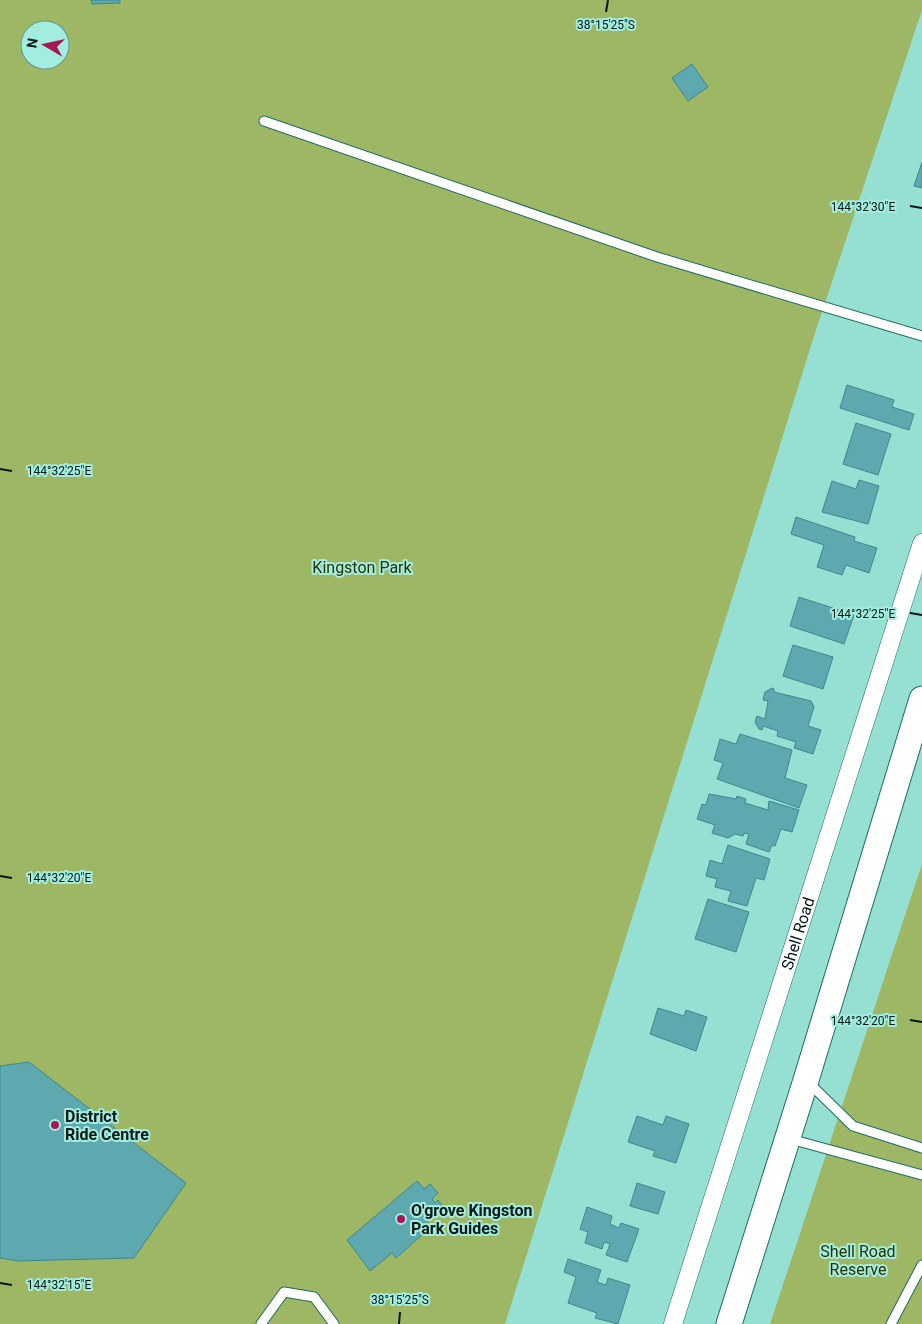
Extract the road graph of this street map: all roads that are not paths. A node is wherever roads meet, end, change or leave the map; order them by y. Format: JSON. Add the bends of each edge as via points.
{"nodes":[{"id":1,"x":264,"y":121,"type":"dead end"},
{"id":2,"x":922,"y":336,"type":"edge"},
{"id":3,"x":922,"y":543,"type":"edge"},
{"id":4,"x":922,"y":700,"type":"edge"},
{"id":5,"x":806,"y":1080,"type":"junction"},
{"id":6,"x":788,"y":1138,"type":"junction"},
{"id":7,"x":922,"y":1148,"type":"edge"},
{"id":8,"x":922,"y":1175,"type":"edge"},
{"id":9,"x":922,"y":1265,"type":"edge"},
{"id":10,"x":261,"y":1324,"type":"edge"},
{"id":11,"x":334,"y":1324,"type":"edge"},
{"id":12,"x":673,"y":1324,"type":"edge"},
{"id":13,"x":728,"y":1324,"type":"edge"},
{"id":14,"x":891,"y":1324,"type":"edge"}],
"edges":[{"from":1,"to":2,"type":"lane","via":[[657,256]]},
{"from":3,"to":12,"type":"street","name":"Shell Road"},
{"from":4,"to":5,"type":"main road"},
{"from":5,"to":6,"type":"main road"},
{"from":5,"to":7,"type":"lane","via":[[853,1126]]},
{"from":6,"to":8,"type":"lane"},
{"from":6,"to":13,"type":"main road"},
{"from":9,"to":14,"type":"lane"},
{"from":10,"to":11,"type":"lane","via":[[284,1292],[314,1297]]}]}
